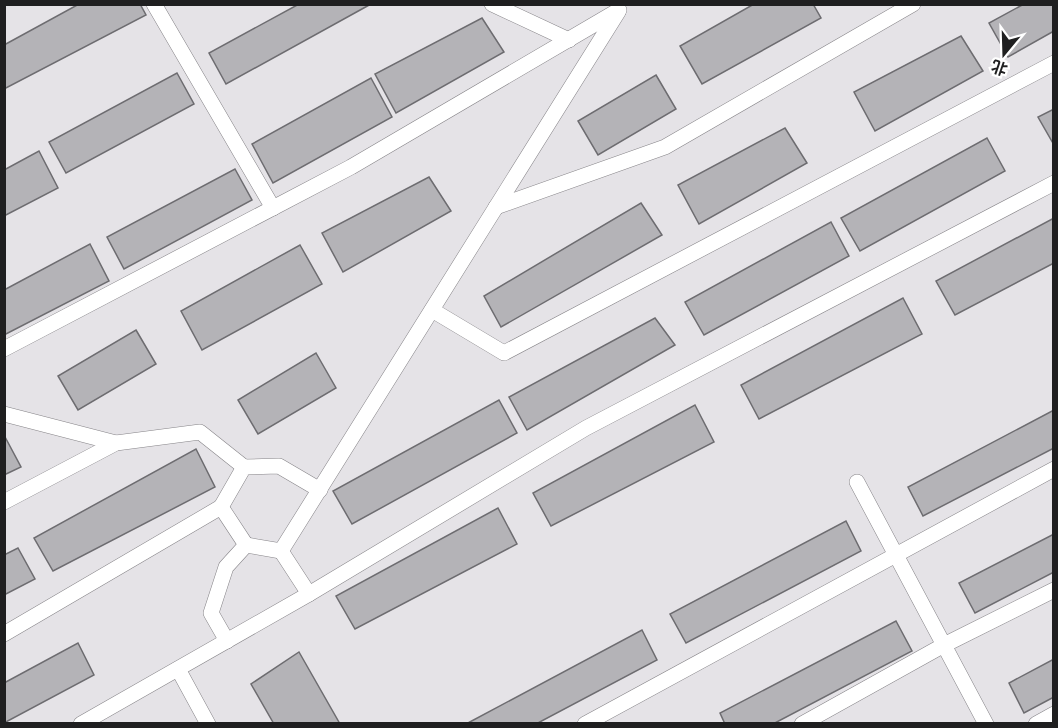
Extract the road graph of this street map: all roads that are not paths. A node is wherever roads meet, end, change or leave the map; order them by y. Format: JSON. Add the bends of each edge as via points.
{"nodes":[{"id":1,"x":154,"y":4,"type":"edge"},
{"id":2,"x":492,"y":4,"type":"edge"},
{"id":3,"x":913,"y":4,"type":"edge"},
{"id":4,"x":621,"y":7,"type":"edge"},
{"id":5,"x":569,"y":40,"type":"junction"},
{"id":6,"x":1053,"y":63,"type":"edge"},
{"id":7,"x":1053,"y":183,"type":"edge"},
{"id":8,"x":496,"y":207,"type":"junction"},
{"id":9,"x":273,"y":208,"type":"junction"},
{"id":10,"x":432,"y":310,"type":"junction"},
{"id":11,"x":4,"y":349,"type":"edge"},
{"id":12,"x":4,"y":414,"type":"edge"},
{"id":13,"x":116,"y":443,"type":"junction"},
{"id":14,"x":244,"y":467,"type":"junction"},
{"id":15,"x":1053,"y":469,"type":"edge"},
{"id":16,"x":857,"y":482,"type":"dead end"},
{"id":17,"x":320,"y":490,"type":"junction"},
{"id":18,"x":4,"y":502,"type":"edge"},
{"id":19,"x":221,"y":507,"type":"junction"},
{"id":20,"x":246,"y":545,"type":"junction"},
{"id":21,"x":282,"y":551,"type":"junction"},
{"id":22,"x":895,"y":554,"type":"junction"},
{"id":23,"x":1053,"y":590,"type":"edge"},
{"id":24,"x":309,"y":594,"type":"junction"},
{"id":25,"x":4,"y":634,"type":"edge"},
{"id":26,"x":227,"y":641,"type":"junction"},
{"id":27,"x":944,"y":645,"type":"junction"},
{"id":28,"x":178,"y":669,"type":"junction"},
{"id":29,"x":1053,"y":714,"type":"edge"},
{"id":30,"x":81,"y":723,"type":"edge"},
{"id":31,"x":208,"y":723,"type":"edge"},
{"id":32,"x":585,"y":723,"type":"edge"},
{"id":33,"x":802,"y":723,"type":"edge"},
{"id":34,"x":986,"y":723,"type":"edge"},
{"id":35,"x":1036,"y":723,"type":"edge"}],
"edges":[{"from":1,"to":9,"type":"street"},
{"from":2,"to":5,"type":"street"},
{"from":3,"to":8,"type":"street","via":[[665,147]]},
{"from":4,"to":5,"type":"street"},
{"from":4,"to":8,"type":"street"},
{"from":5,"to":9,"type":"street"},
{"from":6,"to":10,"type":"street","via":[[504,352]]},
{"from":7,"to":24,"type":"street","via":[[586,428]]},
{"from":8,"to":10,"type":"street"},
{"from":9,"to":11,"type":"street"},
{"from":10,"to":17,"type":"street"},
{"from":12,"to":13,"type":"street"},
{"from":13,"to":14,"type":"street","via":[[200,432]]},
{"from":13,"to":18,"type":"street"},
{"from":14,"to":17,"type":"street","via":[[279,466]]},
{"from":14,"to":19,"type":"street"},
{"from":15,"to":22,"type":"street"},
{"from":16,"to":22,"type":"street"},
{"from":17,"to":21,"type":"street"},
{"from":19,"to":20,"type":"street"},
{"from":19,"to":25,"type":"street"},
{"from":20,"to":21,"type":"street"},
{"from":20,"to":26,"type":"street","via":[[226,567],[211,613]]},
{"from":21,"to":24,"type":"street"},
{"from":22,"to":27,"type":"street"},
{"from":22,"to":32,"type":"street"},
{"from":23,"to":27,"type":"street"},
{"from":24,"to":26,"type":"street"},
{"from":26,"to":28,"type":"street"},
{"from":27,"to":33,"type":"street"},
{"from":27,"to":34,"type":"street"},
{"from":28,"to":30,"type":"street"},
{"from":28,"to":31,"type":"street"},
{"from":29,"to":35,"type":"street"}]}
